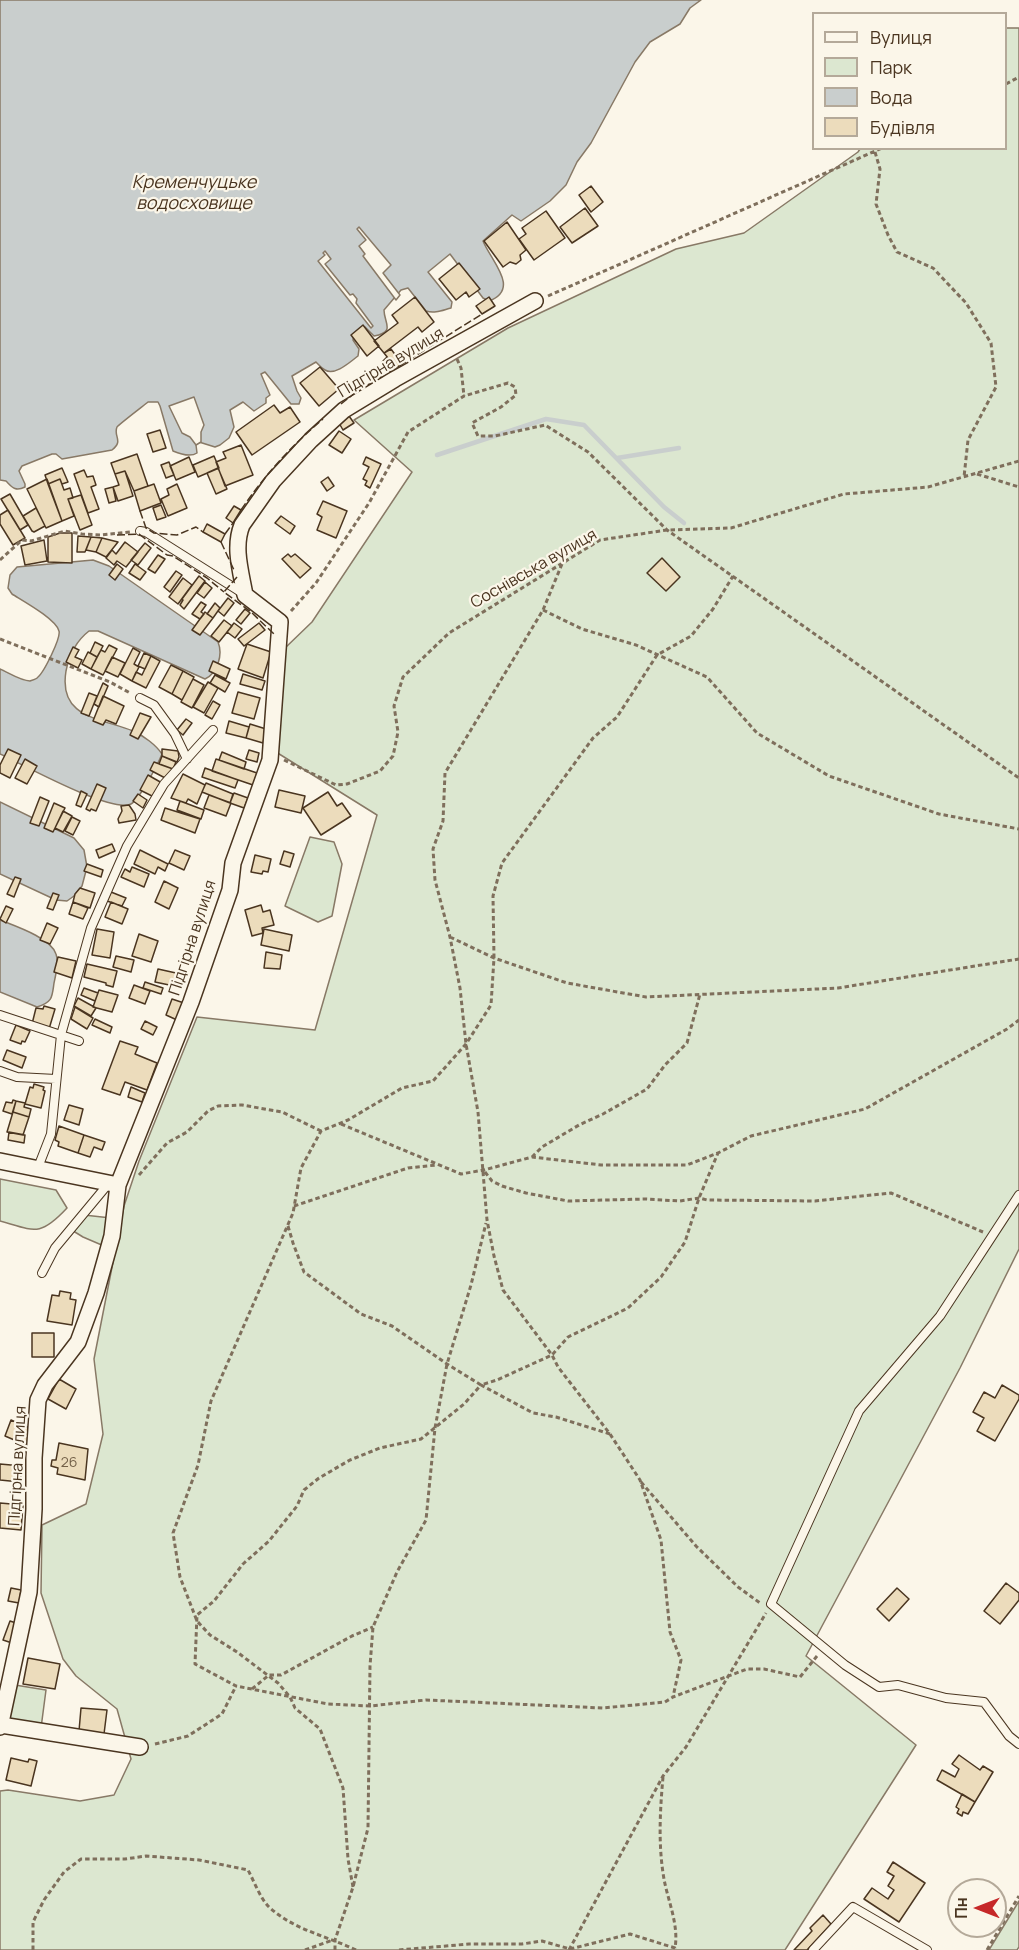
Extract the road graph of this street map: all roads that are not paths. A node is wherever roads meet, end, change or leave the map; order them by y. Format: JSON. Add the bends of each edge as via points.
{"nodes":[{"id":1,"x":535,"y":301,"type":"road end"},
{"id":2,"x":141,"y":531,"type":"road end"},
{"id":3,"x":245,"y":595,"type":"junction"},
{"id":4,"x":140,"y":698,"type":"road end"},
{"id":5,"x":213,"y":730,"type":"dead end"},
{"id":6,"x":187,"y":759,"type":"junction"},
{"id":7,"x":0,"y":1015,"type":"edge"},
{"id":8,"x":61,"y":1035,"type":"junction"},
{"id":9,"x":79,"y":1041,"type":"dead end"},
{"id":10,"x":0,"y":1071,"type":"edge"},
{"id":11,"x":57,"y":1079,"type":"junction"},
{"id":12,"x":0,"y":1161,"type":"edge"},
{"id":13,"x":37,"y":1170,"type":"junction"},
{"id":14,"x":116,"y":1182,"type":"junction"},
{"id":15,"x":1019,"y":1195,"type":"edge"},
{"id":16,"x":42,"y":1273,"type":"dead end"},
{"id":17,"x":0,"y":1726,"type":"edge"},
{"id":18,"x":1019,"y":1744,"type":"edge"},
{"id":19,"x":140,"y":1747,"type":"road end"},
{"id":20,"x":813,"y":1950,"type":"edge"},
{"id":21,"x":927,"y":1950,"type":"edge"}],
"edges":[{"from":1,"to":3,"type":"street","name":"Підгірна вулиця","via":[[344,410],[311,440],[273,481],[239,532],[238,557]]},
{"from":2,"to":3,"type":"lane"},
{"from":3,"to":14,"type":"street","name":"Підгірна вулиця","via":[[280,622],[270,760],[191,1002]]},
{"from":4,"to":6,"type":"lane","via":[[154,705]]},
{"from":5,"to":6,"type":"lane"},
{"from":6,"to":8,"type":"lane","via":[[164,784],[127,846],[91,928]]},
{"from":7,"to":8,"type":"lane"},
{"from":8,"to":9,"type":"lane"},
{"from":8,"to":11,"type":"lane"},
{"from":10,"to":11,"type":"lane","via":[[17,1077]]},
{"from":11,"to":13,"type":"lane","via":[[51,1134]]},
{"from":12,"to":13,"type":"street"},
{"from":13,"to":14,"type":"street"},
{"from":14,"to":16,"type":"lane","via":[[55,1248]]},
{"from":14,"to":17,"type":"street","name":"Підгірна вулиця","via":[[112,1236],[96,1293],[78,1342],[38,1400],[29,1592]]},
{"from":15,"to":18,"type":"lane","via":[[940,1316],[859,1411],[771,1604],[845,1665],[879,1687],[898,1685],[946,1698],[984,1702]]},
{"from":17,"to":19,"type":"street"},
{"from":20,"to":21,"type":"lane","via":[[853,1907]]}]}
